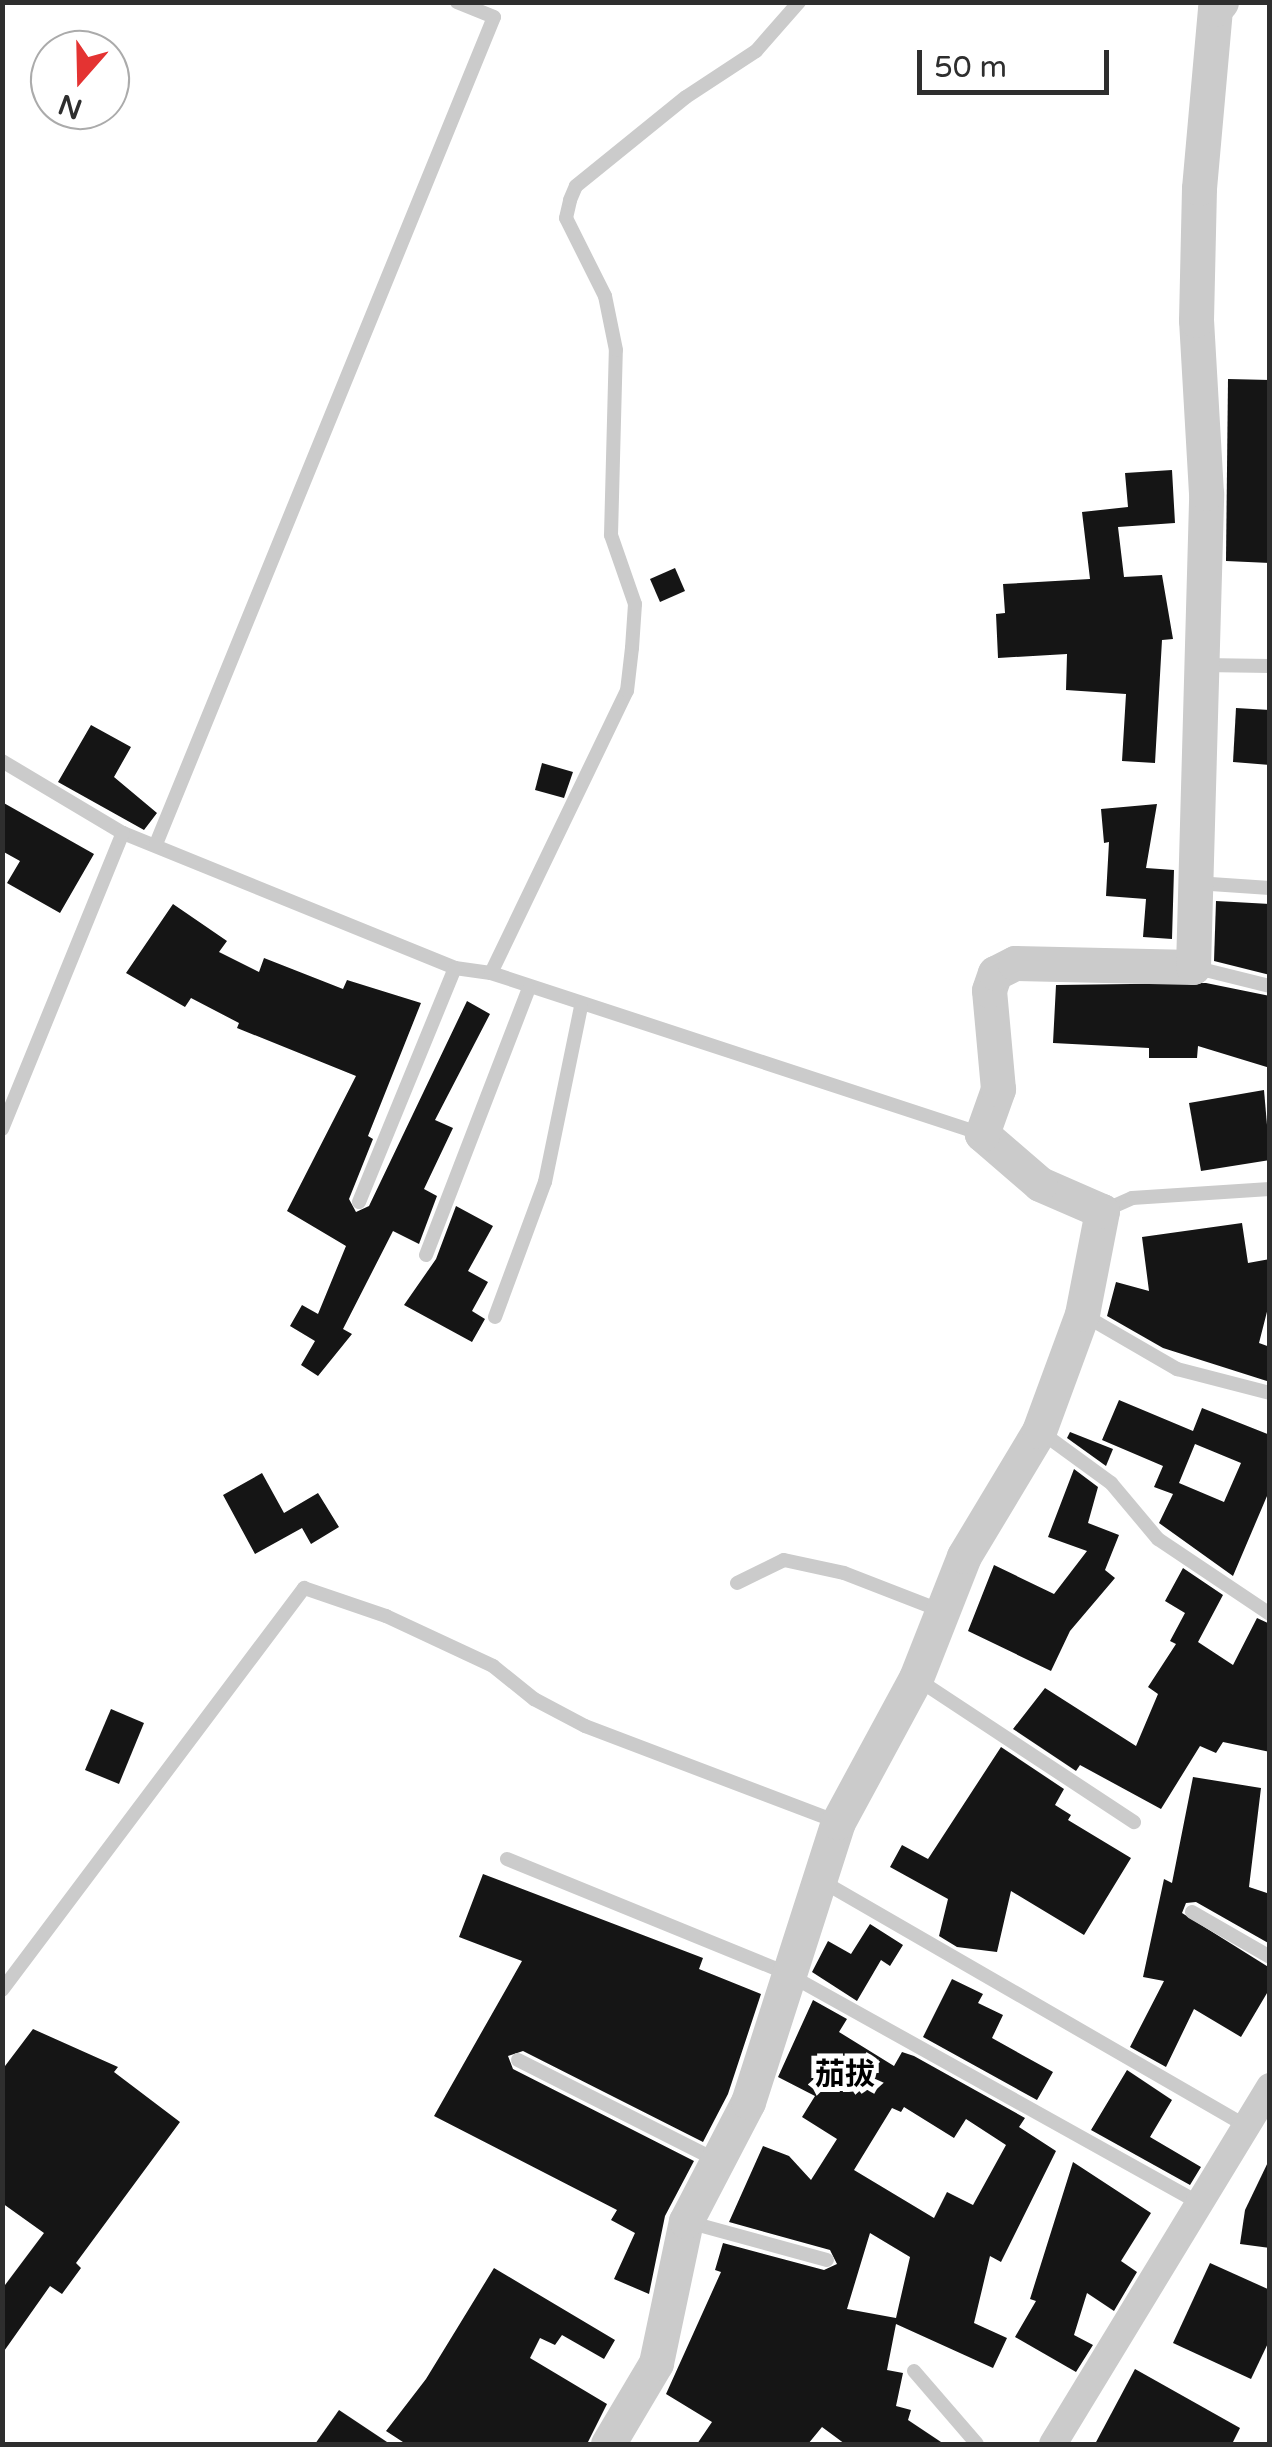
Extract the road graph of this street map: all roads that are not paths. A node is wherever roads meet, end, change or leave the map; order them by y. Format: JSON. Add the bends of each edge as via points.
{"nodes":[{"id":1,"x":457,"y":2,"type":"edge"},
{"id":2,"x":799,"y":2,"type":"edge"},
{"id":3,"x":1215,"y":4,"type":"edge"},
{"id":4,"x":1202,"y":665,"type":"junction"},
{"id":5,"x":1270,"y":666,"type":"edge"},
{"id":6,"x":2,"y":761,"type":"edge"},
{"id":7,"x":123,"y":832,"type":"junction"},
{"id":8,"x":156,"y":844,"type":"junction"},
{"id":9,"x":1196,"y":883,"type":"junction"},
{"id":10,"x":1270,"y":888,"type":"edge"},
{"id":11,"x":1192,"y":967,"type":"junction"},
{"id":12,"x":456,"y":968,"type":"junction"},
{"id":13,"x":491,"y":973,"type":"junction"},
{"id":14,"x":1270,"y":986,"type":"edge"},
{"id":15,"x":528,"y":990,"type":"junction"},
{"id":16,"x":581,"y":1007,"type":"junction"},
{"id":17,"x":2,"y":1129,"type":"edge"},
{"id":18,"x":982,"y":1134,"type":"junction"},
{"id":19,"x":1270,"y":1189,"type":"edge"},
{"id":20,"x":359,"y":1202,"type":"dead end"},
{"id":21,"x":1102,"y":1211,"type":"junction"},
{"id":22,"x":426,"y":1256,"type":"dead end"},
{"id":23,"x":1082,"y":1314,"type":"junction"},
{"id":24,"x":496,"y":1317,"type":"dead end"},
{"id":25,"x":1270,"y":1393,"type":"edge"},
{"id":26,"x":1039,"y":1431,"type":"junction"},
{"id":27,"x":737,"y":1583,"type":"dead end"},
{"id":28,"x":942,"y":1611,"type":"junction"},
{"id":29,"x":1270,"y":1614,"type":"edge"},
{"id":30,"x":916,"y":1678,"type":"junction"},
{"id":31,"x":838,"y":1822,"type":"junction"},
{"id":32,"x":1134,"y":1822,"type":"dead end"},
{"id":33,"x":506,"y":1859,"type":"dead end"},
{"id":34,"x":819,"y":1880,"type":"junction"},
{"id":35,"x":1192,"y":1912,"type":"dead end"},
{"id":36,"x":1270,"y":1956,"type":"edge"},
{"id":37,"x":786,"y":1973,"type":"junction"},
{"id":38,"x":2,"y":1990,"type":"edge"},
{"id":39,"x":518,"y":2060,"type":"dead end"},
{"id":40,"x":1270,"y":2087,"type":"edge"},
{"id":41,"x":1244,"y":2125,"type":"junction"},
{"id":42,"x":719,"y":2162,"type":"junction"},
{"id":43,"x":1198,"y":2202,"type":"junction"},
{"id":44,"x":686,"y":2221,"type":"junction"},
{"id":45,"x":828,"y":2260,"type":"dead end"},
{"id":46,"x":914,"y":2371,"type":"dead end"},
{"id":47,"x":608,"y":2444,"type":"edge"},
{"id":48,"x":977,"y":2444,"type":"edge"},
{"id":49,"x":1053,"y":2444,"type":"edge"}],
"edges":[{"from":1,"to":8,"type":"lane","via":[[494,17]]},
{"from":2,"to":13,"type":"lane","via":[[756,52],[686,97],[576,186],[570,200],[566,218],[604,296],[616,350],[611,535],[635,604],[632,648],[626,691]]},
{"from":3,"to":4,"type":"street","via":[[1196,301],[1206,492]]},
{"from":4,"to":5,"type":"lane"},
{"from":4,"to":9,"type":"street"},
{"from":6,"to":7,"type":"lane"},
{"from":7,"to":8,"type":"lane"},
{"from":7,"to":17,"type":"lane"},
{"from":8,"to":12,"type":"lane"},
{"from":9,"to":10,"type":"lane"},
{"from":9,"to":11,"type":"street"},
{"from":11,"to":14,"type":"lane"},
{"from":11,"to":18,"type":"street","via":[[1016,963],[995,973],[989,990],[998,1090]]},
{"from":12,"to":13,"type":"lane"},
{"from":12,"to":20,"type":"lane"},
{"from":13,"to":15,"type":"lane"},
{"from":15,"to":16,"type":"lane"},
{"from":15,"to":22,"type":"lane"},
{"from":16,"to":18,"type":"lane"},
{"from":16,"to":24,"type":"lane","via":[[545,1182]]},
{"from":18,"to":21,"type":"street","via":[[1040,1184]]},
{"from":19,"to":21,"type":"lane","via":[[1132,1198]]},
{"from":21,"to":23,"type":"street"},
{"from":23,"to":25,"type":"lane","via":[[1177,1370]]},
{"from":23,"to":26,"type":"street"},
{"from":26,"to":28,"type":"street","via":[[964,1556]]},
{"from":26,"to":29,"type":"lane","via":[[1111,1483],[1158,1539]]},
{"from":27,"to":28,"type":"lane","via":[[784,1560],[844,1573]]},
{"from":28,"to":30,"type":"street"},
{"from":30,"to":31,"type":"street"},
{"from":30,"to":32,"type":"lane"},
{"from":31,"to":34,"type":"street"},
{"from":31,"to":38,"type":"lane","via":[[584,1726],[534,1700],[494,1666],[386,1616],[304,1588]]},
{"from":33,"to":37,"type":"lane"},
{"from":34,"to":37,"type":"street"},
{"from":34,"to":41,"type":"lane"},
{"from":35,"to":36,"type":"lane"},
{"from":37,"to":42,"type":"street","via":[[748,2102]]},
{"from":37,"to":43,"type":"lane"},
{"from":39,"to":42,"type":"lane"},
{"from":40,"to":41,"type":"street"},
{"from":41,"to":43,"type":"street"},
{"from":42,"to":44,"type":"street"},
{"from":43,"to":49,"type":"street"},
{"from":44,"to":45,"type":"lane"},
{"from":44,"to":47,"type":"street","via":[[656,2363]]},
{"from":46,"to":48,"type":"lane"}]}
